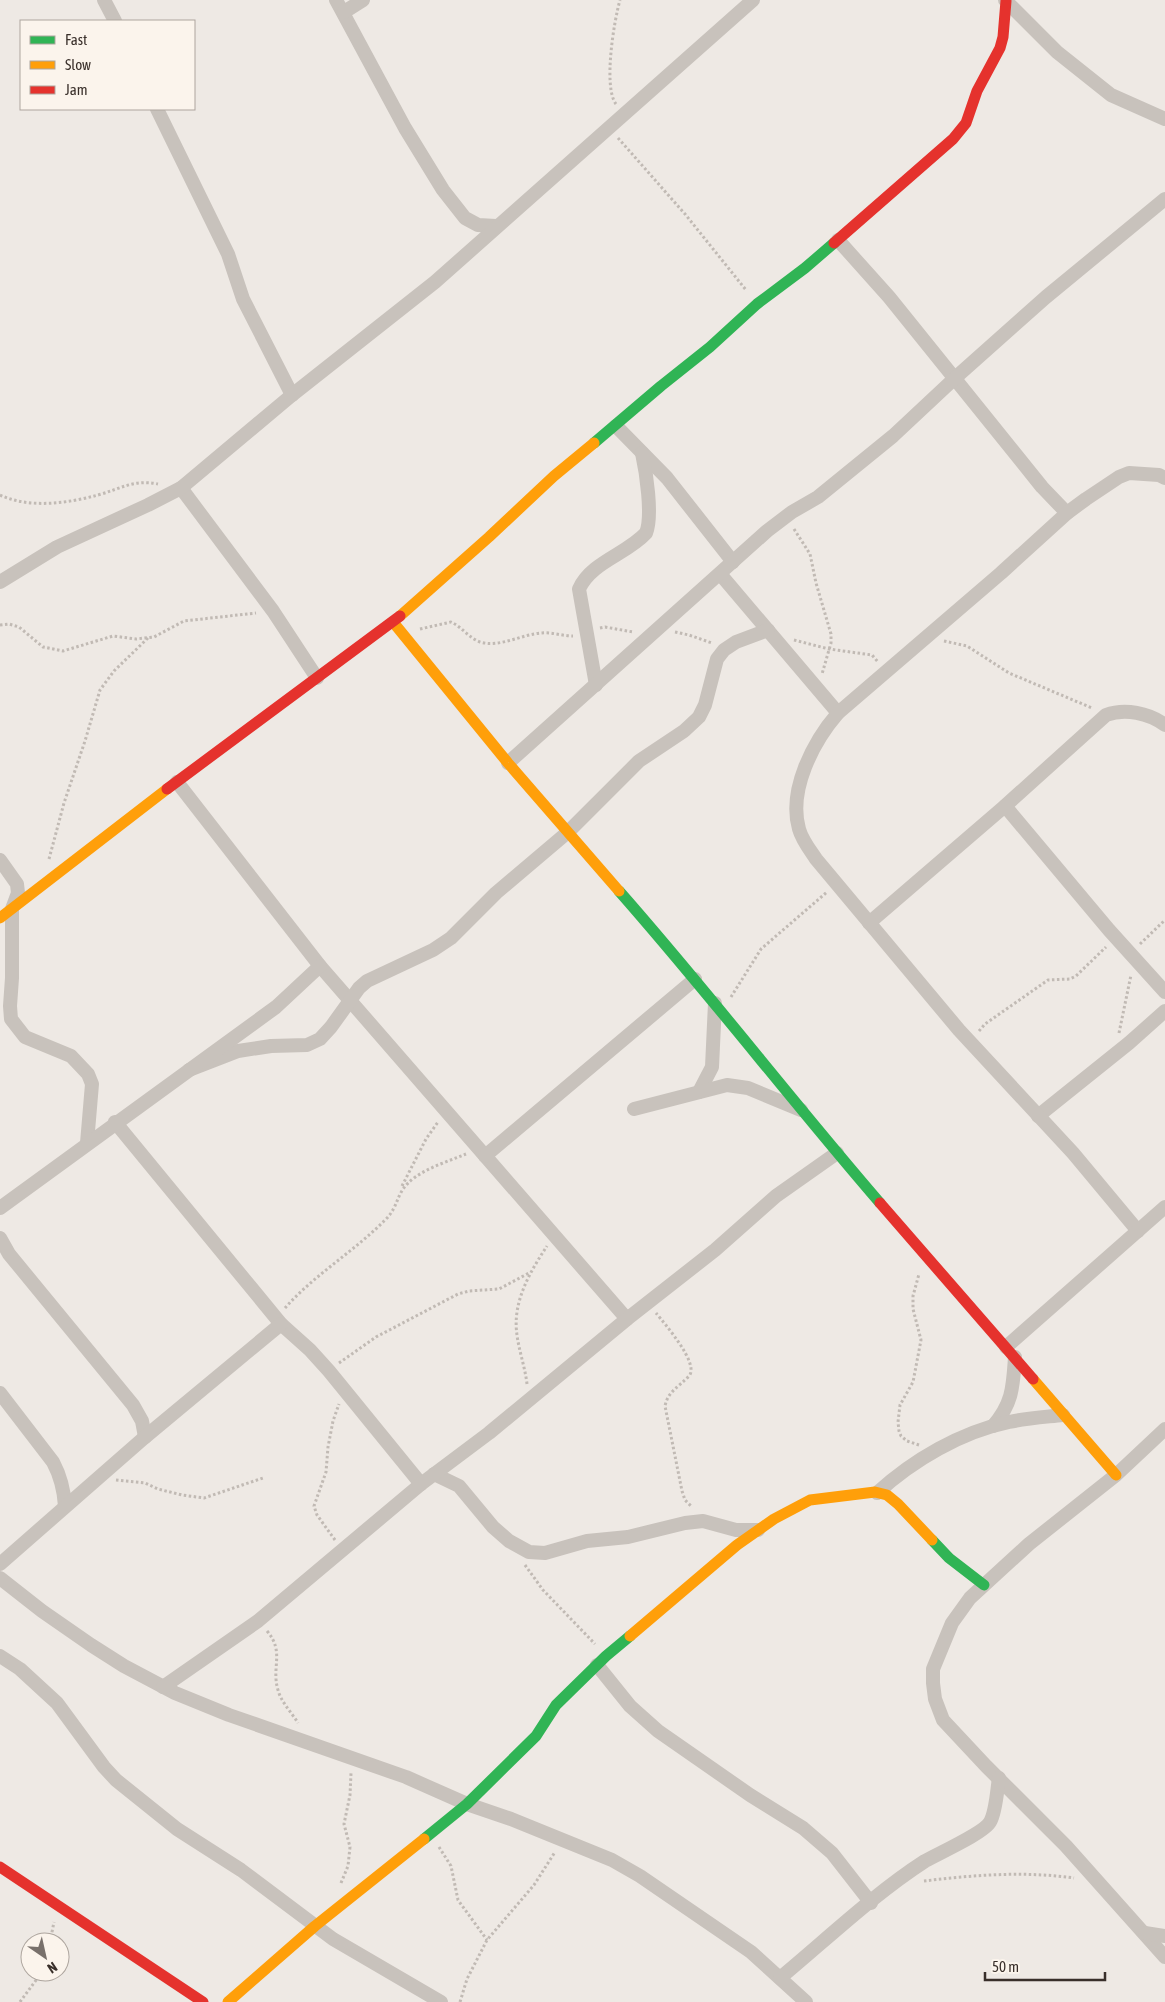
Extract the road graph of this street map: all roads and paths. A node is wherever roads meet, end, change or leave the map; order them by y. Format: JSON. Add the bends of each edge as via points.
{"nodes":[{"id":1,"x":104,"y":0,"type":"edge"},
{"id":2,"x":336,"y":0,"type":"edge"},
{"id":3,"x":362,"y":0,"type":"edge"},
{"id":4,"x":620,"y":0,"type":"edge"},
{"id":5,"x":753,"y":0,"type":"edge"},
{"id":6,"x":1005,"y":1,"type":"edge"},
{"id":7,"x":344,"y":12,"type":"junction"},
{"id":8,"x":114,"y":20,"type":"edge"},
{"id":9,"x":157,"y":110,"type":"edge"},
{"id":10,"x":624,"y":114,"type":"junction"},
{"id":11,"x":1165,"y":119,"type":"edge"},
{"id":12,"x":608,"y":129,"type":"junction"},
{"id":13,"x":1165,"y":199,"type":"edge"},
{"id":14,"x":496,"y":226,"type":"junction"},
{"id":15,"x":838,"y":240,"type":"junction"},
{"id":16,"x":757,"y":304,"type":"junction"},
{"id":17,"x":955,"y":378,"type":"junction"},
{"id":18,"x":292,"y":395,"type":"junction"},
{"id":19,"x":616,"y":426,"type":"junction"},
{"id":20,"x":642,"y":453,"type":"junction"},
{"id":21,"x":1165,"y":478,"type":"edge"},
{"id":22,"x":181,"y":488,"type":"junction"},
{"id":23,"x":0,"y":495,"type":"edge"},
{"id":24,"x":1067,"y":513,"type":"junction"},
{"id":25,"x":784,"y":518,"type":"junction"},
{"id":26,"x":732,"y":562,"type":"junction"},
{"id":27,"x":721,"y":574,"type":"junction"},
{"id":28,"x":0,"y":582,"type":"edge"},
{"id":29,"x":273,"y":611,"type":"junction"},
{"id":30,"x":393,"y":622,"type":"junction"},
{"id":31,"x":0,"y":625,"type":"edge"},
{"id":32,"x":400,"y":632,"type":"junction"},
{"id":33,"x":587,"y":633,"type":"junction"},
{"id":34,"x":771,"y":634,"type":"junction"},
{"id":35,"x":652,"y":635,"type":"junction"},
{"id":36,"x":148,"y":637,"type":"junction"},
{"id":37,"x":924,"y":640,"type":"junction"},
{"id":38,"x":733,"y":644,"type":"junction"},
{"id":39,"x":829,"y":649,"type":"junction"},
{"id":40,"x":884,"y":674,"type":"junction"},
{"id":41,"x":317,"y":678,"type":"junction"},
{"id":42,"x":596,"y":685,"type":"junction"},
{"id":43,"x":817,"y":689,"type":"junction"},
{"id":44,"x":838,"y":714,"type":"junction"},
{"id":45,"x":1106,"y":715,"type":"junction"},
{"id":46,"x":1165,"y":724,"type":"edge"},
{"id":47,"x":508,"y":764,"type":"junction"},
{"id":48,"x":177,"y":782,"type":"junction"},
{"id":49,"x":1006,"y":806,"type":"junction"},
{"id":50,"x":568,"y":832,"type":"junction"},
{"id":51,"x":0,"y":860,"type":"edge"},
{"id":52,"x":44,"y":884,"type":"junction"},
{"id":53,"x":837,"y":884,"type":"junction"},
{"id":54,"x":12,"y":909,"type":"junction"},
{"id":55,"x":0,"y":918,"type":"edge"},
{"id":56,"x":1165,"y":920,"type":"edge"},
{"id":57,"x":869,"y":923,"type":"junction"},
{"id":58,"x":1130,"y":953,"type":"junction"},
{"id":59,"x":320,"y":966,"type":"junction"},
{"id":60,"x":695,"y":979,"type":"junction"},
{"id":61,"x":1165,"y":992,"type":"edge"},
{"id":62,"x":350,"y":1000,"type":"junction"},
{"id":63,"x":718,"y":1007,"type":"junction"},
{"id":64,"x":1165,"y":1011,"type":"edge"},
{"id":65,"x":973,"y":1045,"type":"junction"},
{"id":66,"x":1114,"y":1055,"type":"junction"},
{"id":67,"x":189,"y":1070,"type":"junction"},
{"id":68,"x":699,"y":1092,"type":"junction"},
{"id":69,"x":634,"y":1109,"type":"dead end"},
{"id":70,"x":447,"y":1112,"type":"junction"},
{"id":71,"x":804,"y":1112,"type":"junction"},
{"id":72,"x":1038,"y":1116,"type":"junction"},
{"id":73,"x":115,"y":1122,"type":"junction"},
{"id":74,"x":87,"y":1143,"type":"junction"},
{"id":75,"x":482,"y":1153,"type":"junction"},
{"id":76,"x":837,"y":1153,"type":"junction"},
{"id":77,"x":400,"y":1190,"type":"junction"},
{"id":78,"x":1165,"y":1207,"type":"edge"},
{"id":79,"x":0,"y":1208,"type":"edge"},
{"id":80,"x":1138,"y":1231,"type":"junction"},
{"id":81,"x":554,"y":1235,"type":"junction"},
{"id":82,"x":0,"y":1238,"type":"edge"},
{"id":83,"x":926,"y":1255,"type":"junction"},
{"id":84,"x":529,"y":1273,"type":"junction"},
{"id":85,"x":648,"y":1302,"type":"junction"},
{"id":86,"x":626,"y":1318,"type":"junction"},
{"id":87,"x":278,"y":1321,"type":"junction"},
{"id":88,"x":1010,"y":1352,"type":"junction"},
{"id":89,"x":328,"y":1371,"type":"junction"},
{"id":90,"x":344,"y":1389,"type":"junction"},
{"id":91,"x":0,"y":1393,"type":"edge"},
{"id":92,"x":529,"y":1399,"type":"junction"},
{"id":93,"x":1063,"y":1415,"type":"junction"},
{"id":94,"x":993,"y":1426,"type":"junction"},
{"id":95,"x":1165,"y":1429,"type":"edge"},
{"id":96,"x":145,"y":1437,"type":"junction"},
{"id":97,"x":936,"y":1452,"type":"junction"},
{"id":98,"x":434,"y":1474,"type":"junction"},
{"id":99,"x":1116,"y":1475,"type":"junction"},
{"id":100,"x":263,"y":1478,"type":"dead end"},
{"id":101,"x":96,"y":1479,"type":"junction"},
{"id":102,"x":421,"y":1484,"type":"junction"},
{"id":103,"x":877,"y":1493,"type":"junction"},
{"id":104,"x":65,"y":1506,"type":"junction"},
{"id":105,"x":710,"y":1522,"type":"junction"},
{"id":106,"x":758,"y":1530,"type":"junction"},
{"id":107,"x":518,"y":1548,"type":"junction"},
{"id":108,"x":342,"y":1550,"type":"junction"},
{"id":109,"x":0,"y":1564,"type":"edge"},
{"id":110,"x":0,"y":1578,"type":"edge"},
{"id":111,"x":984,"y":1585,"type":"junction"},
{"id":112,"x":258,"y":1621,"type":"junction"},
{"id":113,"x":0,"y":1656,"type":"edge"},
{"id":114,"x":601,"y":1660,"type":"junction"},
{"id":115,"x":163,"y":1687,"type":"junction"},
{"id":116,"x":310,"y":1742,"type":"junction"},
{"id":117,"x":352,"y":1757,"type":"junction"},
{"id":118,"x":999,"y":1778,"type":"junction"},
{"id":119,"x":467,"y":1804,"type":"junction"},
{"id":120,"x":430,"y":1835,"type":"junction"},
{"id":121,"x":564,"y":1839,"type":"junction"},
{"id":122,"x":0,"y":1867,"type":"edge"},
{"id":123,"x":1097,"y":1881,"type":"junction"},
{"id":124,"x":895,"y":1882,"type":"junction"},
{"id":125,"x":871,"y":1903,"type":"junction"},
{"id":126,"x":341,"y":1904,"type":"junction"},
{"id":127,"x":315,"y":1926,"type":"junction"},
{"id":128,"x":1145,"y":1933,"type":"junction"},
{"id":129,"x":1165,"y":1936,"type":"edge"},
{"id":130,"x":487,"y":1940,"type":"junction"},
{"id":131,"x":1165,"y":1957,"type":"edge"},
{"id":132,"x":780,"y":1978,"type":"junction"},
{"id":133,"x":35,"y":1982,"type":"edge"},
{"id":134,"x":188,"y":1997,"type":"edge"},
{"id":135,"x":20,"y":2002,"type":"edge"},
{"id":136,"x":204,"y":2002,"type":"edge"},
{"id":137,"x":228,"y":2002,"type":"edge"},
{"id":138,"x":441,"y":2002,"type":"edge"},
{"id":139,"x":460,"y":2002,"type":"edge"},
{"id":140,"x":806,"y":2002,"type":"edge"}],
"edges":[{"from":1,"to":8,"type":"street"},
{"from":2,"to":7,"type":"street"},
{"from":3,"to":7,"type":"street"},
{"from":4,"to":10,"type":"path","via":[[608,76],[612,99]]},
{"from":5,"to":10,"type":"street"},
{"from":6,"to":11,"type":"street","via":[[1057,52],[1111,95]]},
{"from":6,"to":15,"type":"street","via":[[1000,48],[977,91],[966,123],[947,144]]},
{"from":7,"to":14,"type":"street","via":[[405,128],[444,190],[465,218],[478,224]]},
{"from":9,"to":18,"type":"street","via":[[228,254],[243,299]]},
{"from":10,"to":12,"type":"street"},
{"from":12,"to":14,"type":"street"},
{"from":12,"to":16,"type":"path","via":[[685,214]]},
{"from":13,"to":17,"type":"street","via":[[1046,297]]},
{"from":14,"to":18,"type":"street","via":[[435,282]]},
{"from":15,"to":16,"type":"street"},
{"from":15,"to":17,"type":"street"},
{"from":16,"to":19,"type":"street"},
{"from":17,"to":24,"type":"street","via":[[1042,487]]},
{"from":17,"to":25,"type":"street","via":[[850,472]]},
{"from":18,"to":22,"type":"street"},
{"from":19,"to":20,"type":"street"},
{"from":19,"to":30,"type":"street","via":[[554,476]]},
{"from":20,"to":26,"type":"street","via":[[666,478]]},
{"from":20,"to":33,"type":"street","via":[[648,528],[643,537],[593,571],[582,583],[580,595]]},
{"from":21,"to":24,"type":"street","via":[[1129,473]]},
{"from":22,"to":23,"type":"path","via":[[154,483],[126,484],[68,501],[36,503]]},
{"from":22,"to":28,"type":"street","via":[[57,547]]},
{"from":22,"to":29,"type":"street"},
{"from":24,"to":37,"type":"street"},
{"from":25,"to":26,"type":"street"},
{"from":25,"to":39,"type":"path","via":[[810,554],[831,634]]},
{"from":26,"to":27,"type":"street"},
{"from":27,"to":34,"type":"street"},
{"from":27,"to":35,"type":"street"},
{"from":29,"to":36,"type":"path","via":[[184,621]]},
{"from":29,"to":41,"type":"street"},
{"from":30,"to":32,"type":"street"},
{"from":30,"to":41,"type":"street"},
{"from":31,"to":36,"type":"path","via":[[19,627],[39,644],[63,651],[113,636]]},
{"from":32,"to":33,"type":"path","via":[[451,622],[483,643],[550,632],[576,636]]},
{"from":32,"to":47,"type":"street"},
{"from":33,"to":35,"type":"path","via":[[605,626]]},
{"from":33,"to":42,"type":"street"},
{"from":34,"to":38,"type":"street"},
{"from":34,"to":39,"type":"path"},
{"from":34,"to":43,"type":"street"},
{"from":35,"to":38,"type":"path","via":[[681,632],[715,644]]},
{"from":35,"to":42,"type":"street"},
{"from":36,"to":52,"type":"path","via":[[100,690],[62,811]]},
{"from":37,"to":40,"type":"street"},
{"from":37,"to":45,"type":"path","via":[[967,646],[1009,673]]},
{"from":38,"to":50,"type":"street","via":[[717,659],[705,705],[698,718],[639,761]]},
{"from":39,"to":40,"type":"path","via":[[872,655]]},
{"from":39,"to":43,"type":"path"},
{"from":40,"to":44,"type":"street"},
{"from":41,"to":48,"type":"street"},
{"from":42,"to":47,"type":"street"},
{"from":43,"to":44,"type":"street"},
{"from":44,"to":53,"type":"street","via":[[823,730],[805,766],[796,814],[805,843]]},
{"from":45,"to":46,"type":"street","via":[[1119,712],[1141,714]]},
{"from":45,"to":49,"type":"street"},
{"from":47,"to":50,"type":"street"},
{"from":48,"to":52,"type":"street"},
{"from":48,"to":59,"type":"street"},
{"from":49,"to":57,"type":"street"},
{"from":49,"to":58,"type":"street"},
{"from":50,"to":60,"type":"street"},
{"from":50,"to":62,"type":"street","via":[[496,893],[451,938],[433,950],[375,976]]},
{"from":51,"to":54,"type":"street","via":[[17,884],[18,893]]},
{"from":52,"to":54,"type":"street"},
{"from":53,"to":57,"type":"street"},
{"from":53,"to":63,"type":"path","via":[[761,949]]},
{"from":54,"to":55,"type":"street"},
{"from":54,"to":74,"type":"street","via":[[11,1019],[25,1037],[70,1056],[88,1074],[92,1084]]},
{"from":56,"to":58,"type":"path"},
{"from":57,"to":65,"type":"street"},
{"from":58,"to":61,"type":"street"},
{"from":58,"to":65,"type":"path","via":[[1114,944],[1106,946],[1076,976],[1048,980],[985,1024]]},
{"from":58,"to":66,"type":"path"},
{"from":59,"to":62,"type":"street"},
{"from":59,"to":67,"type":"street","via":[[276,1007]]},
{"from":60,"to":63,"type":"street"},
{"from":60,"to":75,"type":"street"},
{"from":62,"to":67,"type":"street","via":[[320,1039],[307,1045],[238,1051]]},
{"from":62,"to":70,"type":"street"},
{"from":63,"to":68,"type":"street","via":[[712,1067]]},
{"from":63,"to":71,"type":"street"},
{"from":64,"to":66,"type":"street"},
{"from":65,"to":72,"type":"street"},
{"from":66,"to":72,"type":"street"},
{"from":67,"to":73,"type":"street"},
{"from":68,"to":69,"type":"street"},
{"from":68,"to":71,"type":"street","via":[[727,1085],[739,1086]]},
{"from":70,"to":75,"type":"street"},
{"from":70,"to":77,"type":"path","via":[[426,1139]]},
{"from":71,"to":76,"type":"street"},
{"from":72,"to":80,"type":"street"},
{"from":73,"to":74,"type":"street"},
{"from":73,"to":87,"type":"street"},
{"from":74,"to":79,"type":"street"},
{"from":75,"to":77,"type":"path","via":[[432,1168]]},
{"from":75,"to":81,"type":"street"},
{"from":76,"to":83,"type":"street"},
{"from":76,"to":85,"type":"street","via":[[776,1196],[715,1250]]},
{"from":77,"to":87,"type":"path","via":[[392,1213],[353,1251],[294,1298]]},
{"from":78,"to":80,"type":"street"},
{"from":80,"to":88,"type":"street"},
{"from":81,"to":84,"type":"path"},
{"from":81,"to":86,"type":"street"},
{"from":82,"to":96,"type":"street","via":[[9,1254],[133,1405],[142,1421]]},
{"from":83,"to":88,"type":"street"},
{"from":83,"to":97,"type":"path","via":[[913,1296],[921,1340],[913,1382],[900,1405],[898,1431],[907,1441]]},
{"from":84,"to":89,"type":"path","via":[[499,1289],[458,1294],[376,1337]]},
{"from":84,"to":92,"type":"path","via":[[516,1320]]},
{"from":85,"to":86,"type":"street"},
{"from":85,"to":105,"type":"path","via":[[687,1356],[692,1369],[667,1398],[665,1406],[685,1500]]},
{"from":86,"to":92,"type":"street"},
{"from":87,"to":89,"type":"street"},
{"from":87,"to":96,"type":"street"},
{"from":88,"to":93,"type":"street"},
{"from":88,"to":94,"type":"street","via":[[1012,1395]]},
{"from":89,"to":90,"type":"street"},
{"from":90,"to":102,"type":"street"},
{"from":90,"to":108,"type":"path","via":[[333,1421],[326,1472],[314,1506],[317,1516]]},
{"from":91,"to":104,"type":"street","via":[[53,1462],[62,1481]]},
{"from":92,"to":98,"type":"street"},
{"from":93,"to":94,"type":"street"},
{"from":93,"to":99,"type":"street"},
{"from":94,"to":97,"type":"street","via":[[956,1440]]},
{"from":95,"to":99,"type":"street"},
{"from":96,"to":101,"type":"street"},
{"from":97,"to":103,"type":"street","via":[[894,1478]]},
{"from":98,"to":102,"type":"street"},
{"from":98,"to":107,"type":"street","via":[[459,1486],[508,1542]]},
{"from":99,"to":111,"type":"street","via":[[1029,1544]]},
{"from":100,"to":101,"type":"path","via":[[204,1498],[140,1482]]},
{"from":101,"to":104,"type":"street"},
{"from":102,"to":108,"type":"street"},
{"from":103,"to":106,"type":"street","via":[[810,1500]]},
{"from":103,"to":111,"type":"street","via":[[887,1495],[898,1504],[949,1558]]},
{"from":104,"to":109,"type":"street"},
{"from":105,"to":106,"type":"street","via":[[736,1530]]},
{"from":105,"to":107,"type":"street","via":[[685,1523],[628,1537],[569,1545],[545,1553]]},
{"from":106,"to":114,"type":"street"},
{"from":107,"to":114,"type":"path","via":[[543,1590],[571,1617]]},
{"from":108,"to":112,"type":"street"},
{"from":110,"to":115,"type":"street","via":[[75,1635]]},
{"from":111,"to":118,"type":"street","via":[[952,1623],[933,1669],[933,1683],[943,1720]]},
{"from":112,"to":115,"type":"street"},
{"from":112,"to":116,"type":"path","via":[[276,1644],[279,1693]]},
{"from":113,"to":127,"type":"street","via":[[38,1684],[63,1709],[116,1780],[177,1828],[241,1870]]},
{"from":114,"to":119,"type":"street","via":[[556,1705],[536,1736]]},
{"from":114,"to":125,"type":"street","via":[[630,1706],[658,1731],[802,1828],[832,1853]]},
{"from":115,"to":116,"type":"street","via":[[229,1715]]},
{"from":116,"to":117,"type":"street"},
{"from":117,"to":119,"type":"street"},
{"from":117,"to":126,"type":"path","via":[[350,1795],[344,1824],[350,1847],[348,1866],[341,1882]]},
{"from":118,"to":123,"type":"street"},
{"from":118,"to":124,"type":"street","via":[[987,1826]]},
{"from":119,"to":120,"type":"street"},
{"from":119,"to":121,"type":"street"},
{"from":120,"to":126,"type":"street"},
{"from":120,"to":130,"type":"path","via":[[451,1866],[458,1900]]},
{"from":121,"to":130,"type":"path","via":[[534,1885]]},
{"from":121,"to":132,"type":"street","via":[[640,1876],[743,1946]]},
{"from":122,"to":134,"type":"street"},
{"from":123,"to":124,"type":"path","via":[[1059,1876],[988,1875]]},
{"from":123,"to":128,"type":"street"},
{"from":124,"to":125,"type":"street"},
{"from":125,"to":132,"type":"street"},
{"from":126,"to":127,"type":"street"},
{"from":127,"to":137,"type":"street"},
{"from":127,"to":138,"type":"street","via":[[378,1967]]},
{"from":128,"to":129,"type":"street"},
{"from":128,"to":131,"type":"street"},
{"from":130,"to":139,"type":"path","via":[[467,1979]]},
{"from":132,"to":140,"type":"street"},
{"from":133,"to":135,"type":"path"},
{"from":134,"to":136,"type":"street"}]}
